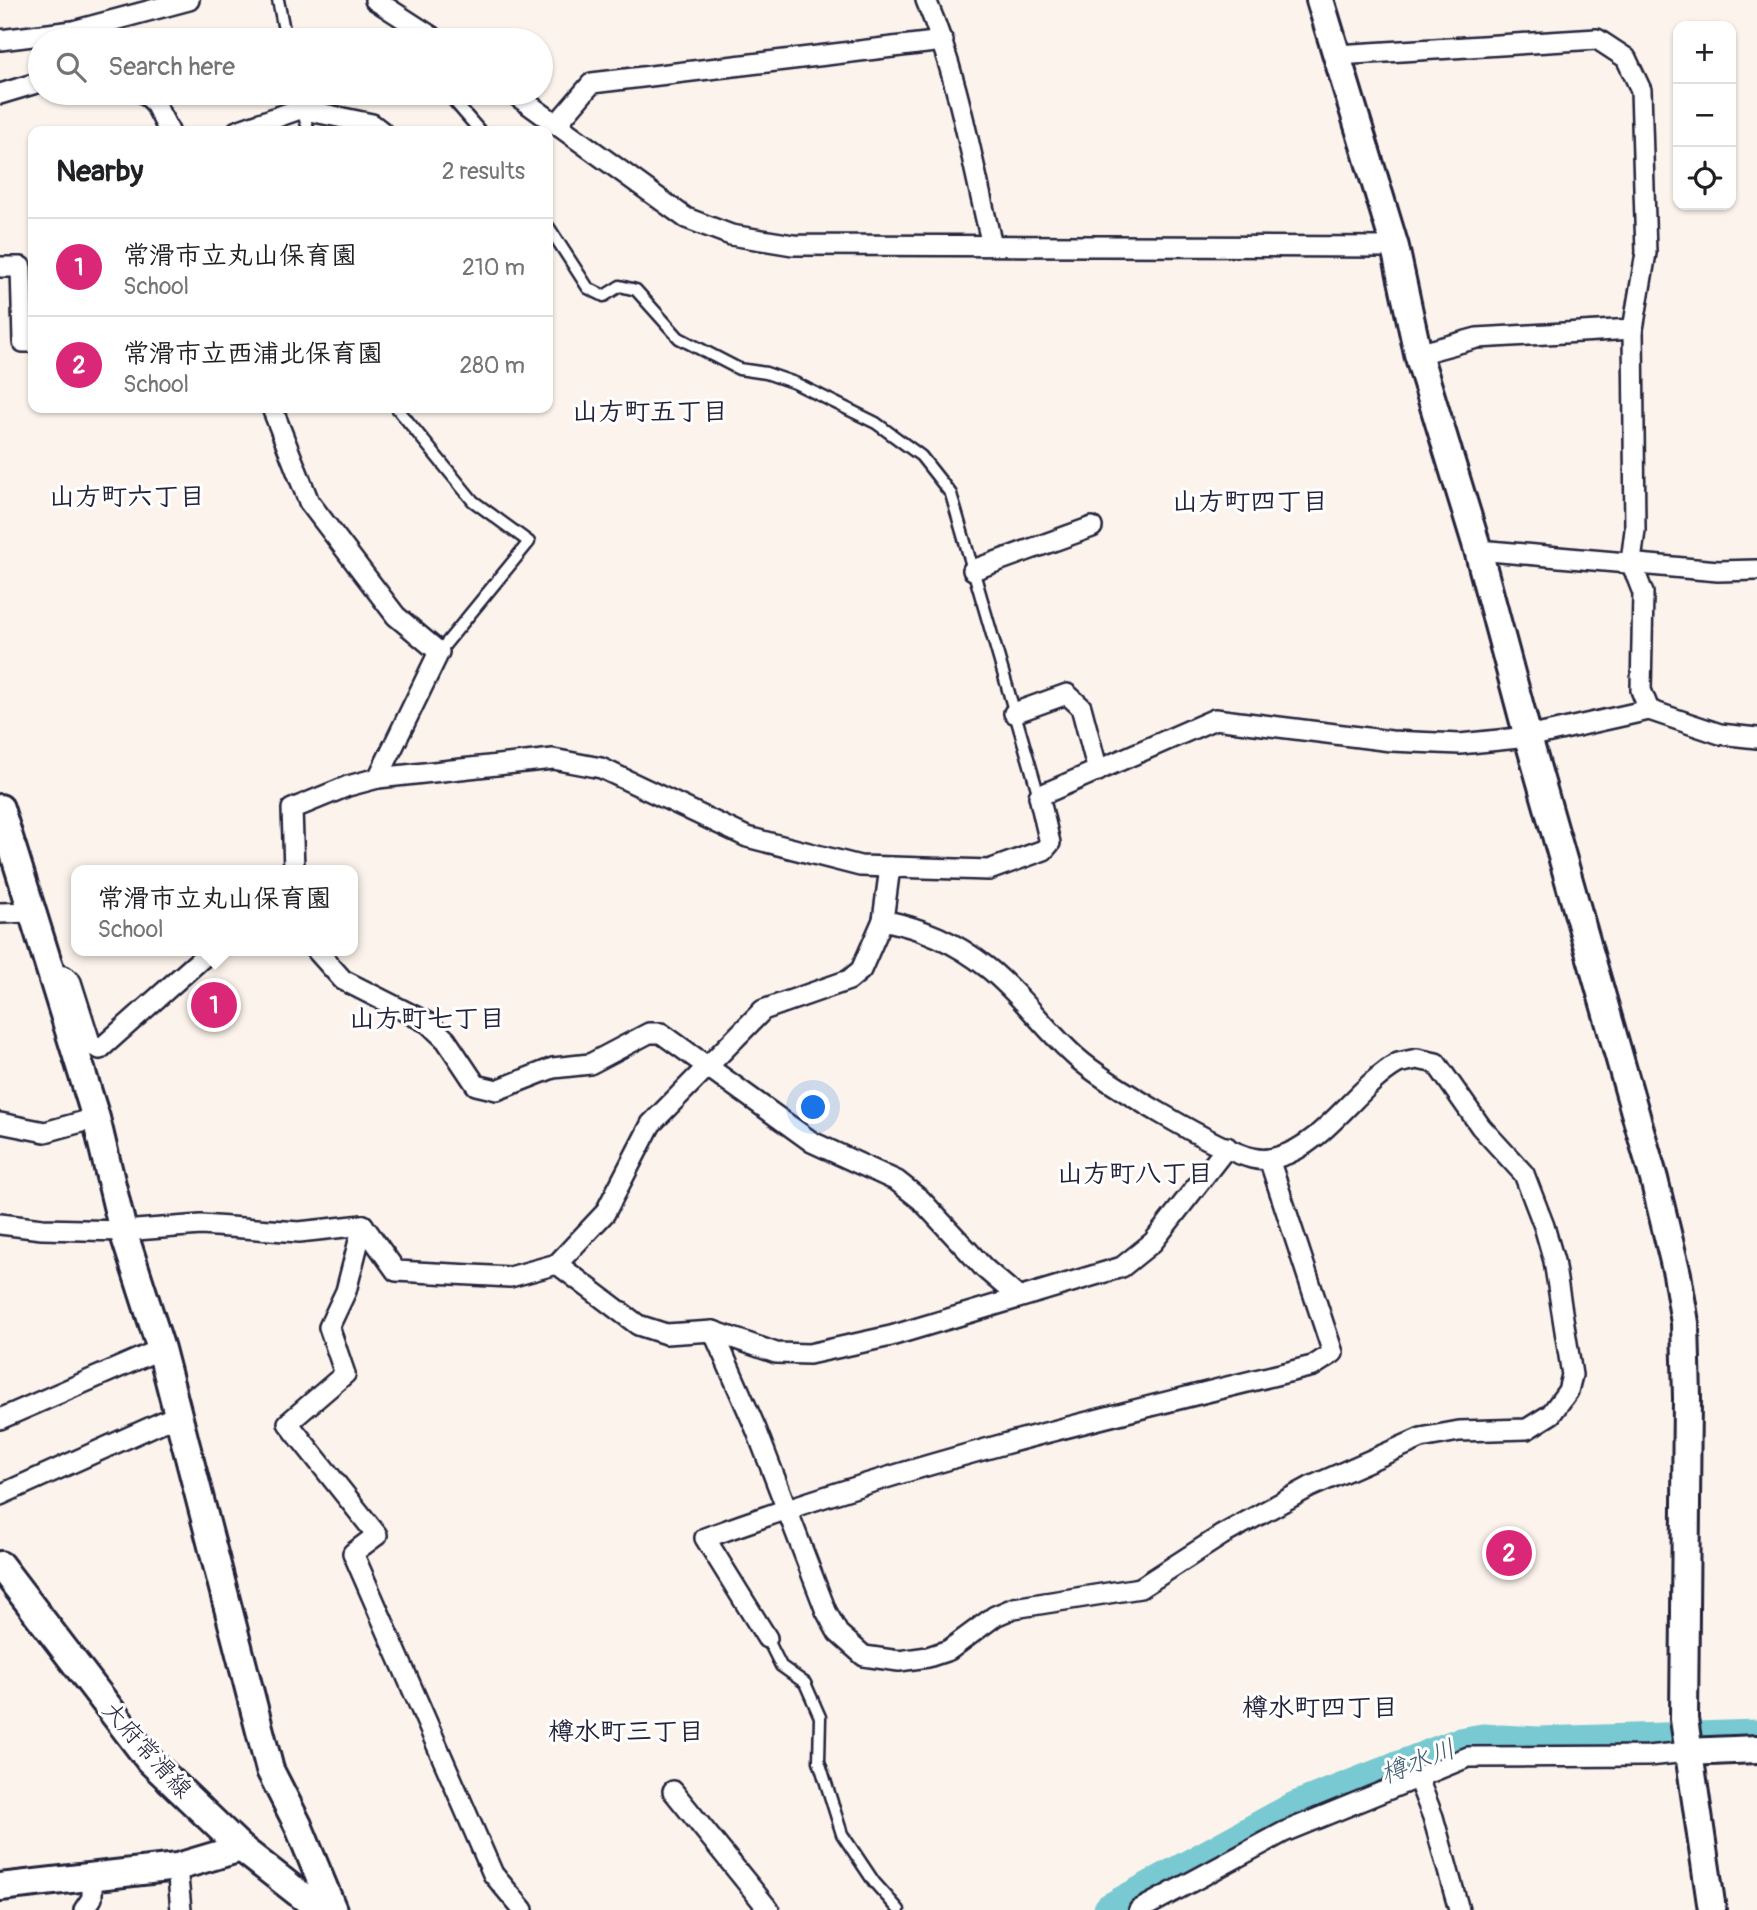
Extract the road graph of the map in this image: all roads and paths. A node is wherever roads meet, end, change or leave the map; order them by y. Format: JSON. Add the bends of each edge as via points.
{"nodes":[{"id":1,"x":189,"y":0,"type":"edge"},
{"id":2,"x":278,"y":0,"type":"edge"},
{"id":3,"x":375,"y":0,"type":"edge"},
{"id":4,"x":926,"y":0,"type":"edge"},
{"id":5,"x":1320,"y":0,"type":"edge"},
{"id":6,"x":404,"y":17,"type":"junction"},
{"id":7,"x":97,"y":28,"type":"edge"},
{"id":8,"x":284,"y":28,"type":"edge"},
{"id":9,"x":405,"y":28,"type":"edge"},
{"id":10,"x":420,"y":28,"type":"edge"},
{"id":11,"x":28,"y":38,"type":"edge"},
{"id":12,"x":0,"y":40,"type":"edge"},
{"id":13,"x":943,"y":41,"type":"junction"},
{"id":14,"x":1338,"y":55,"type":"junction"},
{"id":15,"x":28,"y":86,"type":"edge"},
{"id":16,"x":0,"y":94,"type":"edge"},
{"id":17,"x":156,"y":105,"type":"edge"},
{"id":18,"x":290,"y":105,"type":"edge"},
{"id":19,"x":299,"y":105,"type":"edge"},
{"id":20,"x":311,"y":105,"type":"edge"},
{"id":21,"x":457,"y":105,"type":"edge"},
{"id":22,"x":529,"y":105,"type":"edge"},
{"id":23,"x":556,"y":125,"type":"junction"},
{"id":24,"x":166,"y":126,"type":"edge"},
{"id":25,"x":247,"y":126,"type":"edge"},
{"id":26,"x":307,"y":126,"type":"edge"},
{"id":27,"x":375,"y":126,"type":"edge"},
{"id":28,"x":476,"y":126,"type":"edge"},
{"id":29,"x":553,"y":234,"type":"edge"},
{"id":30,"x":992,"y":245,"type":"junction"},
{"id":31,"x":1395,"y":247,"type":"junction"},
{"id":32,"x":0,"y":267,"type":"edge"},
{"id":33,"x":1633,"y":329,"type":"junction"},
{"id":34,"x":28,"y":342,"type":"edge"},
{"id":35,"x":1418,"y":354,"type":"junction"},
{"id":36,"x":274,"y":413,"type":"edge"},
{"id":37,"x":401,"y":413,"type":"edge"},
{"id":38,"x":1092,"y":527,"type":"dead end"},
{"id":39,"x":1478,"y":550,"type":"junction"},
{"id":40,"x":1631,"y":562,"type":"junction"},
{"id":41,"x":973,"y":570,"type":"junction"},
{"id":42,"x":1757,"y":570,"type":"edge"},
{"id":43,"x":439,"y":652,"type":"junction"},
{"id":44,"x":1649,"y":710,"type":"junction"},
{"id":45,"x":1014,"y":713,"type":"junction"},
{"id":46,"x":1528,"y":737,"type":"junction"},
{"id":47,"x":1757,"y":738,"type":"edge"},
{"id":48,"x":1098,"y":771,"type":"junction"},
{"id":49,"x":378,"y":778,"type":"junction"},
{"id":50,"x":1039,"y":796,"type":"junction"},
{"id":51,"x":0,"y":808,"type":"edge"},
{"id":52,"x":294,"y":865,"type":"edge"},
{"id":53,"x":890,"y":867,"type":"junction"},
{"id":54,"x":32,"y":912,"type":"junction"},
{"id":55,"x":0,"y":913,"type":"edge"},
{"id":56,"x":883,"y":920,"type":"junction"},
{"id":57,"x":204,"y":956,"type":"edge"},
{"id":58,"x":321,"y":956,"type":"edge"},
{"id":59,"x":52,"y":974,"type":"junction"},
{"id":60,"x":709,"y":1065,"type":"junction"},
{"id":61,"x":96,"y":1118,"type":"junction"},
{"id":62,"x":0,"y":1123,"type":"edge"},
{"id":63,"x":1227,"y":1147,"type":"junction"},
{"id":64,"x":1269,"y":1159,"type":"junction"},
{"id":65,"x":0,"y":1224,"type":"edge"},
{"id":66,"x":363,"y":1225,"type":"junction"},
{"id":67,"x":123,"y":1231,"type":"junction"},
{"id":68,"x":558,"y":1264,"type":"junction"},
{"id":69,"x":1018,"y":1297,"type":"junction"},
{"id":70,"x":713,"y":1331,"type":"junction"},
{"id":71,"x":161,"y":1349,"type":"junction"},
{"id":72,"x":178,"y":1415,"type":"junction"},
{"id":73,"x":0,"y":1419,"type":"edge"},
{"id":74,"x":0,"y":1495,"type":"edge"},
{"id":75,"x":784,"y":1509,"type":"junction"},
{"id":76,"x":0,"y":1565,"type":"edge"},
{"id":77,"x":767,"y":1638,"type":"joint"},
{"id":78,"x":1757,"y":1749,"type":"edge"},
{"id":79,"x":1687,"y":1751,"type":"junction"},
{"id":80,"x":1418,"y":1776,"type":"junction"},
{"id":81,"x":673,"y":1791,"type":"dead end"},
{"id":82,"x":241,"y":1848,"type":"junction"},
{"id":83,"x":177,"y":1867,"type":"junction"},
{"id":84,"x":92,"y":1876,"type":"junction"},
{"id":85,"x":0,"y":1887,"type":"edge"},
{"id":86,"x":84,"y":1910,"type":"edge"},
{"id":87,"x":181,"y":1910,"type":"edge"},
{"id":88,"x":320,"y":1910,"type":"edge"},
{"id":89,"x":333,"y":1910,"type":"edge"},
{"id":90,"x":523,"y":1910,"type":"edge"},
{"id":91,"x":769,"y":1910,"type":"edge"},
{"id":92,"x":899,"y":1910,"type":"edge"},
{"id":93,"x":1139,"y":1910,"type":"edge"},
{"id":94,"x":1459,"y":1910,"type":"edge"},
{"id":95,"x":1712,"y":1910,"type":"edge"}],
"edges":[{"from":1,"to":7,"type":"street"},
{"from":2,"to":8,"type":"lane"},
{"from":3,"to":6,"type":"street"},
{"from":4,"to":13,"type":"street"},
{"from":5,"to":14,"type":"street"},
{"from":6,"to":9,"type":"lane"},
{"from":6,"to":10,"type":"street"},
{"from":11,"to":12,"type":"street"},
{"from":13,"to":23,"type":"street","via":[[592,83]]},
{"from":13,"to":30,"type":"street"},
{"from":14,"to":31,"type":"street"},
{"from":14,"to":33,"type":"street","via":[[1597,39],[1626,58],[1641,90],[1646,253]]},
{"from":15,"to":16,"type":"street"},
{"from":17,"to":24,"type":"street"},
{"from":18,"to":25,"type":"street"},
{"from":19,"to":26,"type":"lane"},
{"from":20,"to":27,"type":"street"},
{"from":21,"to":28,"type":"lane"},
{"from":22,"to":23,"type":"street"},
{"from":23,"to":30,"type":"street","via":[[686,218],[731,236],[793,245]]},
{"from":29,"to":41,"type":"lane","via":[[588,288],[604,296],[620,286],[636,290],[679,338],[739,369],[766,373],[843,404],[921,456],[951,494]]},
{"from":30,"to":31,"type":"street"},
{"from":31,"to":35,"type":"street"},
{"from":32,"to":34,"type":"street","via":[[21,267],[23,342]]},
{"from":33,"to":35,"type":"street","via":[[1477,338]]},
{"from":33,"to":40,"type":"street","via":[[1635,530]]},
{"from":35,"to":39,"type":"street"},
{"from":36,"to":43,"type":"street","via":[[309,502],[396,617]]},
{"from":37,"to":43,"type":"lane","via":[[473,501],[529,542]]},
{"from":38,"to":41,"type":"street"},
{"from":39,"to":40,"type":"street"},
{"from":39,"to":46,"type":"street"},
{"from":40,"to":42,"type":"street"},
{"from":40,"to":44,"type":"street","via":[[1643,593],[1641,691]]},
{"from":41,"to":45,"type":"lane"},
{"from":43,"to":49,"type":"street"},
{"from":44,"to":46,"type":"street"},
{"from":44,"to":47,"type":"street","via":[[1720,734]]},
{"from":45,"to":48,"type":"street","via":[[1067,694],[1081,707]]},
{"from":45,"to":50,"type":"lane"},
{"from":46,"to":48,"type":"street","via":[[1460,744],[1391,741],[1215,719]]},
{"from":46,"to":79,"type":"street","via":[[1654,1179],[1683,1311],[1688,1398]]},
{"from":48,"to":50,"type":"street"},
{"from":49,"to":52,"type":"street","via":[[292,809]]},
{"from":49,"to":53,"type":"street","via":[[526,760],[580,762],[760,841],[834,861]]},
{"from":50,"to":53,"type":"street","via":[[1050,843],[1044,850],[989,870]]},
{"from":51,"to":54,"type":"street"},
{"from":53,"to":56,"type":"street"},
{"from":54,"to":55,"type":"street"},
{"from":54,"to":59,"type":"street"},
{"from":56,"to":60,"type":"street","via":[[861,970],[849,980],[763,1010]]},
{"from":56,"to":63,"type":"street","via":[[923,928],[958,947],[1015,992],[1089,1068]]},
{"from":57,"to":59,"type":"street","via":[[100,1049],[91,1045],[71,982]]},
{"from":58,"to":60,"type":"street","via":[[343,980],[428,1023],[476,1085],[497,1090],[553,1068],[590,1064],[649,1033],[660,1033]]},
{"from":59,"to":61,"type":"street"},
{"from":60,"to":68,"type":"street","via":[[651,1124],[606,1213]]},
{"from":60,"to":69,"type":"street","via":[[811,1142],[897,1181]]},
{"from":61,"to":62,"type":"street","via":[[45,1132]]},
{"from":61,"to":67,"type":"street"},
{"from":63,"to":64,"type":"street","via":[[1252,1158]]},
{"from":63,"to":69,"type":"street","via":[[1153,1241],[1122,1268]]},
{"from":64,"to":75,"type":"street","via":[[1333,1353],[1312,1366],[1052,1430]]},
{"from":64,"to":75,"type":"street","via":[[1312,1138],[1386,1069],[1407,1060],[1436,1063],[1481,1127],[1524,1174],[1544,1226],[1572,1375],[1568,1391],[1550,1414],[1527,1429],[1460,1431],[1421,1438],[1310,1487],[1222,1535],[1140,1588],[1014,1608],[995,1616],[949,1650],[910,1660],[864,1656],[838,1633]]},
{"from":65,"to":67,"type":"street"},
{"from":66,"to":67,"type":"street","via":[[299,1232],[201,1225]]},
{"from":66,"to":68,"type":"street","via":[[396,1271],[510,1277]]},
{"from":66,"to":90,"type":"street","via":[[349,1282],[329,1327],[345,1374],[288,1423],[377,1535],[353,1553],[496,1880]]},
{"from":67,"to":71,"type":"street"},
{"from":68,"to":70,"type":"street","via":[[638,1325],[666,1334]]},
{"from":69,"to":70,"type":"street","via":[[891,1336],[798,1355],[751,1346]]},
{"from":70,"to":75,"type":"street","via":[[757,1429]]},
{"from":71,"to":72,"type":"street"},
{"from":71,"to":73,"type":"street"},
{"from":72,"to":74,"type":"street"},
{"from":72,"to":89,"type":"street","via":[[270,1770]]},
{"from":75,"to":77,"type":"street","via":[[705,1538]]},
{"from":76,"to":82,"type":"street","name":"大府常滑線","via":[[149,1760]]},
{"from":77,"to":92,"type":"lane","via":[[781,1666],[805,1683],[820,1717],[819,1761],[842,1834]]},
{"from":78,"to":79,"type":"street"},
{"from":79,"to":80,"type":"street","via":[[1648,1756],[1468,1757]]},
{"from":79,"to":95,"type":"street"},
{"from":80,"to":93,"type":"street","via":[[1284,1832]]},
{"from":80,"to":94,"type":"street"},
{"from":81,"to":91,"type":"street"},
{"from":82,"to":83,"type":"street"},
{"from":82,"to":88,"type":"street","name":"大府常滑線"},
{"from":83,"to":84,"type":"street"},
{"from":83,"to":87,"type":"street"},
{"from":84,"to":85,"type":"street"},
{"from":84,"to":86,"type":"street","via":[[92,1898]]}]}
